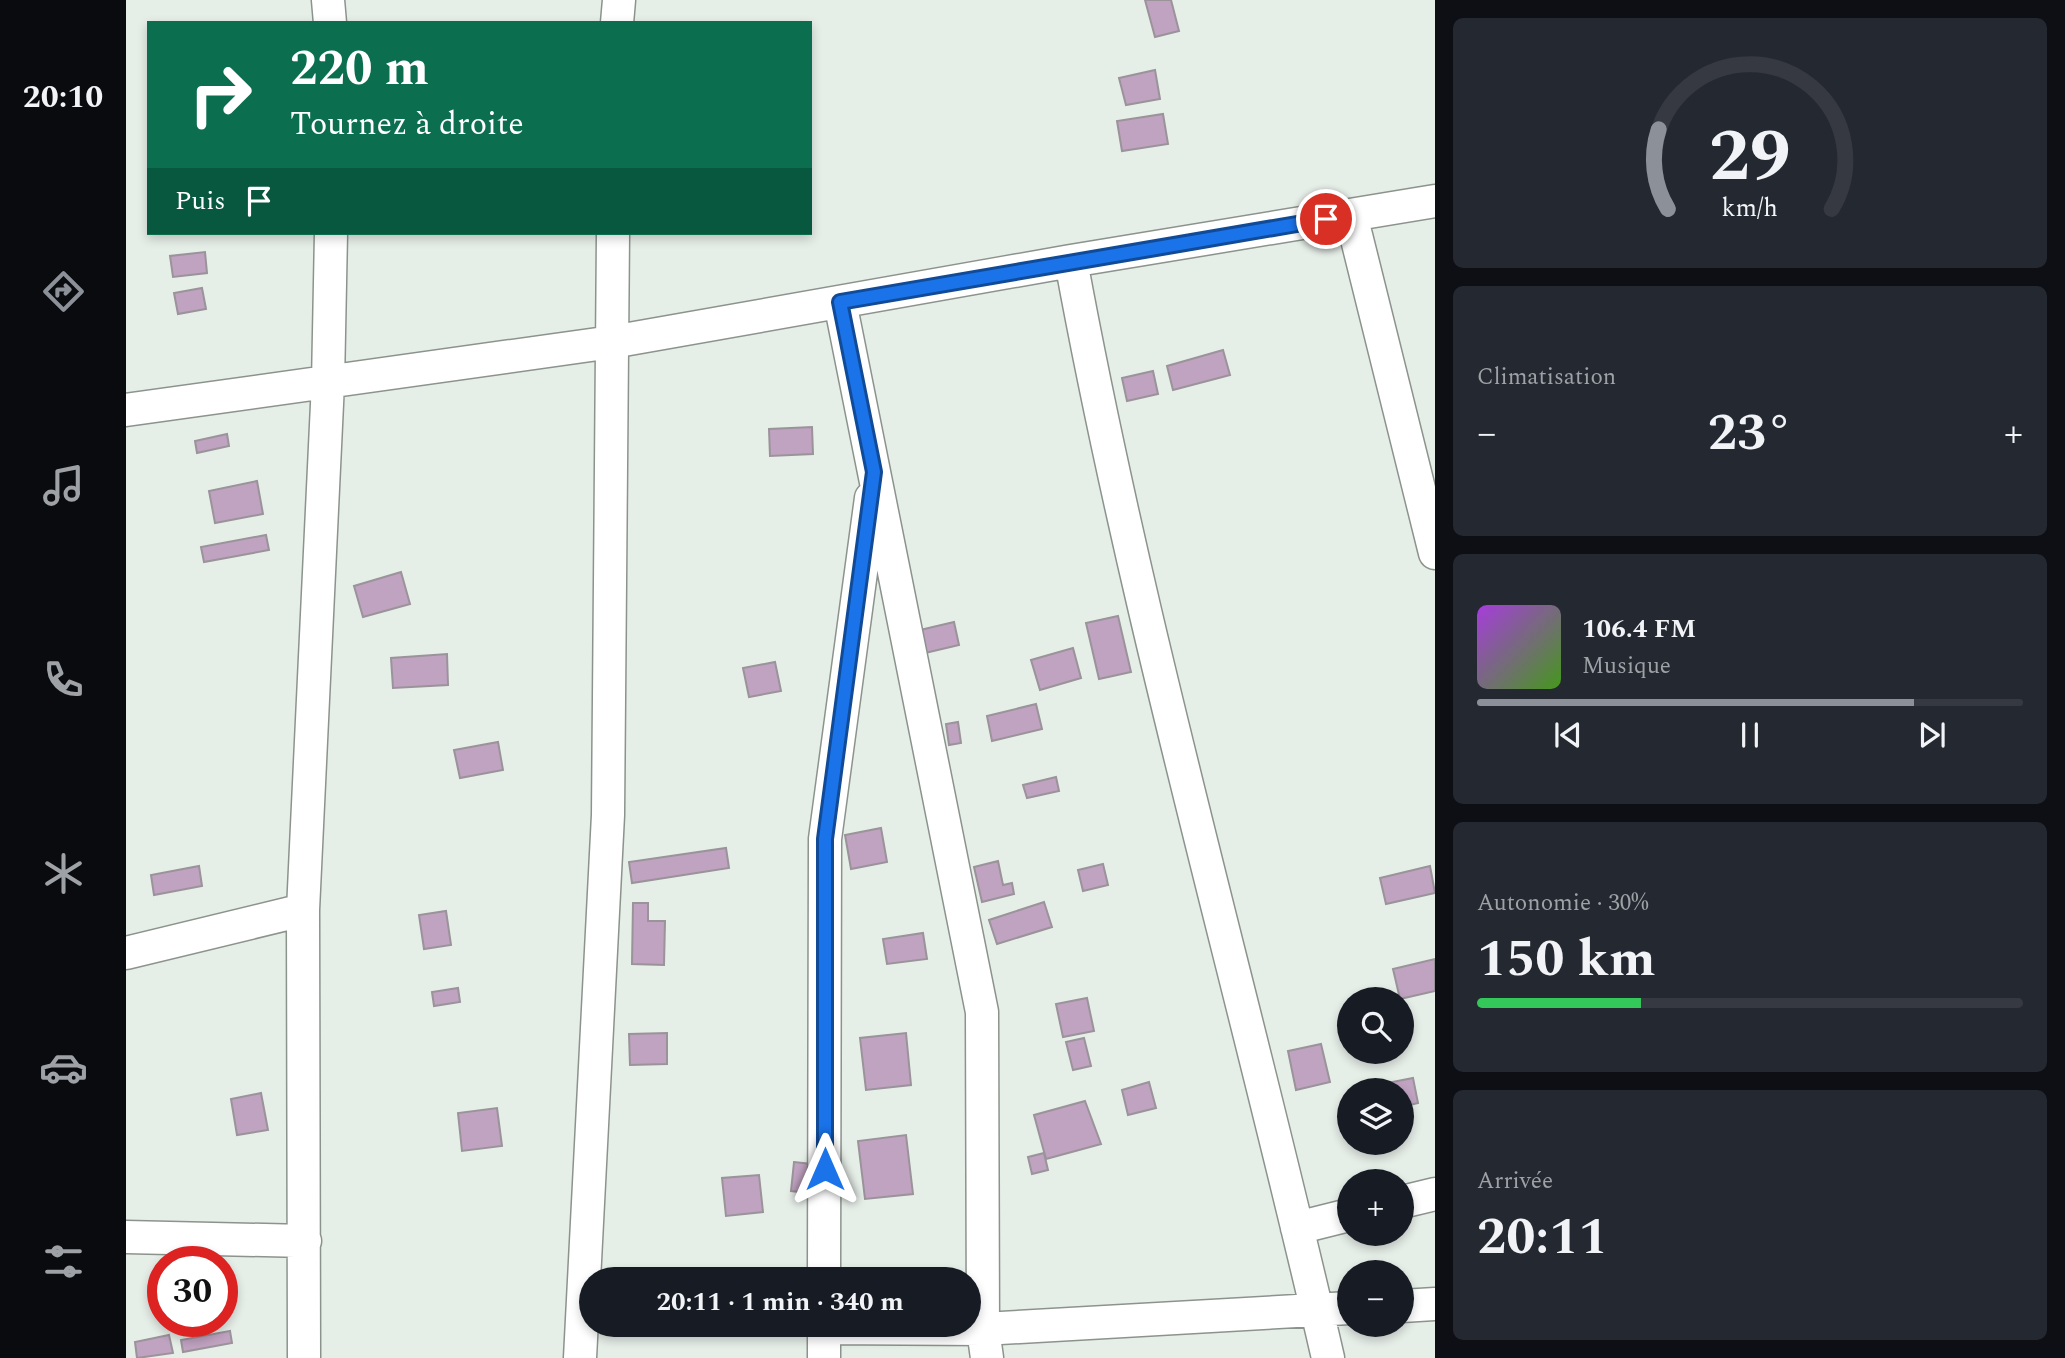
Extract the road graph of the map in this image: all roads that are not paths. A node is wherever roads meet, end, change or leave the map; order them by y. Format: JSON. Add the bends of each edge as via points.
{"nodes":[{"id":1,"x":328,"y":0,"type":"edge"},
{"id":2,"x":619,"y":0,"type":"edge"},
{"id":3,"x":330,"y":21,"type":"edge"},
{"id":4,"x":617,"y":21,"type":"edge"},
{"id":5,"x":1435,"y":201,"type":"edge"},
{"id":6,"x":1351,"y":215,"type":"junction"},
{"id":7,"x":331,"y":235,"type":"edge"},
{"id":8,"x":613,"y":235,"type":"edge"},
{"id":9,"x":1071,"y":261,"type":"junction"},
{"id":10,"x":840,"y":302,"type":"junction"},
{"id":11,"x":612,"y":342,"type":"junction"},
{"id":12,"x":328,"y":383,"type":"junction"},
{"id":13,"x":126,"y":410,"type":"edge"},
{"id":14,"x":874,"y":472,"type":"junction"},
{"id":15,"x":1435,"y":553,"type":"edge"},
{"id":16,"x":303,"y":910,"type":"junction"},
{"id":17,"x":126,"y":953,"type":"edge"},
{"id":18,"x":1435,"y":1194,"type":"edge"},
{"id":19,"x":1414,"y":1199,"type":"edge"},
{"id":20,"x":1337,"y":1218,"type":"edge"},
{"id":21,"x":1297,"y":1228,"type":"junction"},
{"id":22,"x":126,"y":1237,"type":"edge"},
{"id":23,"x":305,"y":1241,"type":"junction"},
{"id":24,"x":824,"y":1267,"type":"edge"},
{"id":25,"x":1435,"y":1304,"type":"edge"},
{"id":26,"x":1414,"y":1305,"type":"edge"},
{"id":27,"x":1337,"y":1308,"type":"edge"},
{"id":28,"x":1317,"y":1309,"type":"junction"},
{"id":29,"x":824,"y":1337,"type":"edge"},
{"id":30,"x":985,"y":1344,"type":"edge"},
{"id":31,"x":304,"y":1358,"type":"edge"},
{"id":32,"x":580,"y":1358,"type":"edge"},
{"id":33,"x":1328,"y":1358,"type":"edge"}],
"edges":[{"from":1,"to":3,"type":"street"},
{"from":2,"to":4,"type":"street"},
{"from":5,"to":6,"type":"street"},
{"from":6,"to":9,"type":"street"},
{"from":6,"to":15,"type":"street"},
{"from":7,"to":12,"type":"street"},
{"from":8,"to":11,"type":"street"},
{"from":9,"to":10,"type":"street"},
{"from":9,"to":21,"type":"street","via":[[1101,425]]},
{"from":10,"to":11,"type":"street"},
{"from":10,"to":14,"type":"street"},
{"from":11,"to":12,"type":"street"},
{"from":11,"to":32,"type":"street","via":[[608,815]]},
{"from":12,"to":13,"type":"street"},
{"from":12,"to":16,"type":"street"},
{"from":14,"to":24,"type":"street","via":[[825,839]]},
{"from":14,"to":30,"type":"street","via":[[982,1012]]},
{"from":16,"to":17,"type":"street"},
{"from":16,"to":23,"type":"street"},
{"from":18,"to":19,"type":"street"},
{"from":20,"to":21,"type":"street"},
{"from":21,"to":28,"type":"street"},
{"from":22,"to":23,"type":"street"},
{"from":23,"to":31,"type":"street"},
{"from":25,"to":26,"type":"street"},
{"from":27,"to":28,"type":"street"},
{"from":28,"to":30,"type":"street"},
{"from":28,"to":33,"type":"street"},
{"from":29,"to":30,"type":"street"}]}
